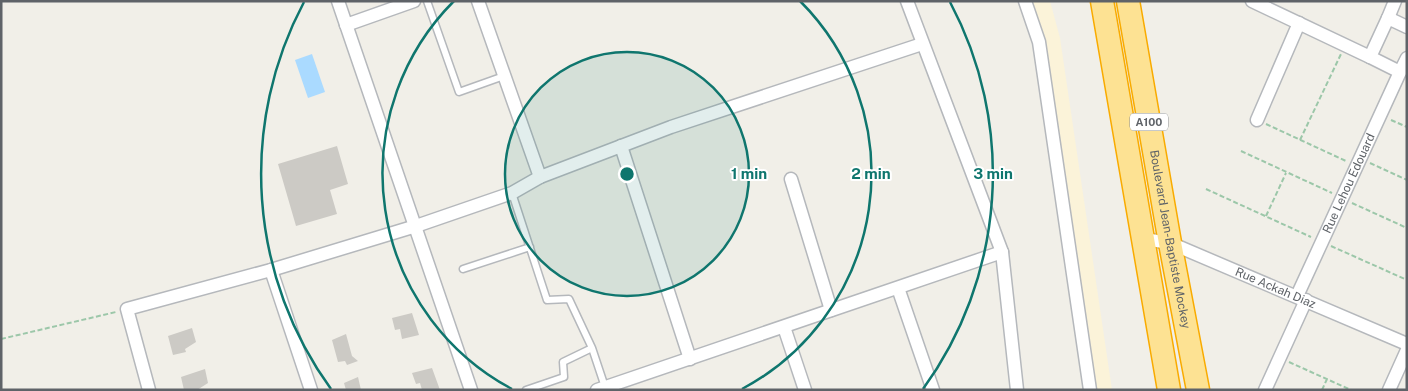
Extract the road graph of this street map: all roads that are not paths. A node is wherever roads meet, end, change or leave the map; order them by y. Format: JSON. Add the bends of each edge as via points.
{"nodes":[{"id":1,"x":338,"y":1,"type":"edge"},
{"id":2,"x":414,"y":1,"type":"edge"},
{"id":3,"x":428,"y":1,"type":"edge"},
{"id":4,"x":478,"y":1,"type":"edge"},
{"id":5,"x":907,"y":1,"type":"edge"},
{"id":6,"x":1025,"y":1,"type":"edge"},
{"id":7,"x":1102,"y":1,"type":"edge"},
{"id":8,"x":1128,"y":1,"type":"edge"},
{"id":9,"x":1252,"y":1,"type":"edge"},
{"id":10,"x":1396,"y":1,"type":"edge"},
{"id":11,"x":1388,"y":18,"type":"junction"},
{"id":12,"x":1299,"y":23,"type":"junction"},
{"id":13,"x":346,"y":25,"type":"junction"},
{"id":14,"x":1407,"y":27,"type":"edge"},
{"id":15,"x":922,"y":44,"type":"junction"},
{"id":16,"x":1370,"y":57,"type":"junction"},
{"id":17,"x":1407,"y":58,"type":"edge"},
{"id":18,"x":1400,"y":72,"type":"junction"},
{"id":19,"x":504,"y":76,"type":"junction"},
{"id":20,"x":1257,"y":120,"type":"road end"},
{"id":21,"x":622,"y":146,"type":"junction"},
{"id":22,"x":540,"y":177,"type":"junction"},
{"id":23,"x":791,"y":179,"type":"dead end"},
{"id":24,"x":512,"y":193,"type":"junction"},
{"id":25,"x":416,"y":226,"type":"junction"},
{"id":26,"x":1144,"y":239,"type":"junction"},
{"id":27,"x":1170,"y":243,"type":"junction"},
{"id":28,"x":530,"y":246,"type":"junction"},
{"id":29,"x":1002,"y":252,"type":"junction"},
{"id":30,"x":462,"y":269,"type":"dead end"},
{"id":31,"x":271,"y":270,"type":"junction"},
{"id":32,"x":898,"y":288,"type":"junction"},
{"id":33,"x":1301,"y":298,"type":"junction"},
{"id":34,"x":831,"y":310,"type":"junction"},
{"id":35,"x":784,"y":327,"type":"junction"},
{"id":36,"x":1407,"y":344,"type":"edge"},
{"id":37,"x":592,"y":348,"type":"junction"},
{"id":38,"x":1407,"y":350,"type":"edge"},
{"id":39,"x":690,"y":359,"type":"junction"},
{"id":40,"x":601,"y":388,"type":"edge"},
{"id":41,"x":149,"y":390,"type":"edge"},
{"id":42,"x":311,"y":390,"type":"edge"},
{"id":43,"x":471,"y":390,"type":"edge"},
{"id":44,"x":526,"y":390,"type":"edge"},
{"id":45,"x":805,"y":390,"type":"edge"},
{"id":46,"x":933,"y":390,"type":"edge"},
{"id":47,"x":1017,"y":390,"type":"edge"},
{"id":48,"x":1090,"y":390,"type":"edge"},
{"id":49,"x":1169,"y":390,"type":"edge"},
{"id":50,"x":1198,"y":390,"type":"edge"},
{"id":51,"x":1265,"y":390,"type":"edge"},
{"id":52,"x":1389,"y":390,"type":"edge"}],
"edges":[{"from":1,"to":13,"type":"street"},
{"from":2,"to":13,"type":"street"},
{"from":3,"to":19,"type":"lane","via":[[459,92]]},
{"from":4,"to":19,"type":"street"},
{"from":5,"to":15,"type":"street"},
{"from":6,"to":48,"type":"street","via":[[1039,42]]},
{"from":7,"to":26,"type":"highway","name":"Boulevard Jean-Baptiste Mockey","number":"A100"},
{"from":8,"to":27,"type":"highway","name":"Boulevard Jean-Baptiste Mockey","number":"A100"},
{"from":9,"to":12,"type":"street"},
{"from":10,"to":11,"type":"street"},
{"from":11,"to":14,"type":"street"},
{"from":11,"to":16,"type":"street"},
{"from":12,"to":16,"type":"street"},
{"from":12,"to":20,"type":"street"},
{"from":13,"to":25,"type":"street"},
{"from":15,"to":21,"type":"street"},
{"from":15,"to":29,"type":"street"},
{"from":16,"to":18,"type":"street"},
{"from":17,"to":18,"type":"street","name":"Rue Lehou Edouard"},
{"from":18,"to":33,"type":"street","name":"Rue Lehou Edouard","via":[[1322,242]]},
{"from":19,"to":22,"type":"street"},
{"from":21,"to":22,"type":"street"},
{"from":21,"to":39,"type":"street"},
{"from":22,"to":24,"type":"street"},
{"from":23,"to":34,"type":"street"},
{"from":24,"to":25,"type":"street"},
{"from":24,"to":28,"type":"lane"},
{"from":25,"to":31,"type":"street"},
{"from":25,"to":43,"type":"street"},
{"from":26,"to":27,"type":"street","name":"Rue Ackah Diaz"},
{"from":26,"to":49,"type":"highway","name":"Boulevard Jean-Baptiste Mockey","number":"A100"},
{"from":27,"to":33,"type":"street","name":"Rue Ackah Diaz"},
{"from":27,"to":50,"type":"highway","name":"Boulevard Jean-Baptiste Mockey","number":"A100"},
{"from":28,"to":30,"type":"lane"},
{"from":28,"to":37,"type":"lane","via":[[546,300],[569,299]]},
{"from":29,"to":32,"type":"street"},
{"from":29,"to":47,"type":"street"},
{"from":31,"to":41,"type":"street","via":[[127,309]]},
{"from":31,"to":42,"type":"street"},
{"from":32,"to":34,"type":"street"},
{"from":32,"to":46,"type":"street"},
{"from":33,"to":36,"type":"street","name":"Rue Ackah Diaz"},
{"from":33,"to":51,"type":"street","name":"Rue Lehou Edouard"},
{"from":34,"to":35,"type":"street"},
{"from":35,"to":39,"type":"street"},
{"from":35,"to":45,"type":"street"},
{"from":37,"to":40,"type":"lane"},
{"from":37,"to":44,"type":"lane","via":[[563,362],[564,377]]},
{"from":38,"to":52,"type":"street"},
{"from":39,"to":40,"type":"street"}]}
